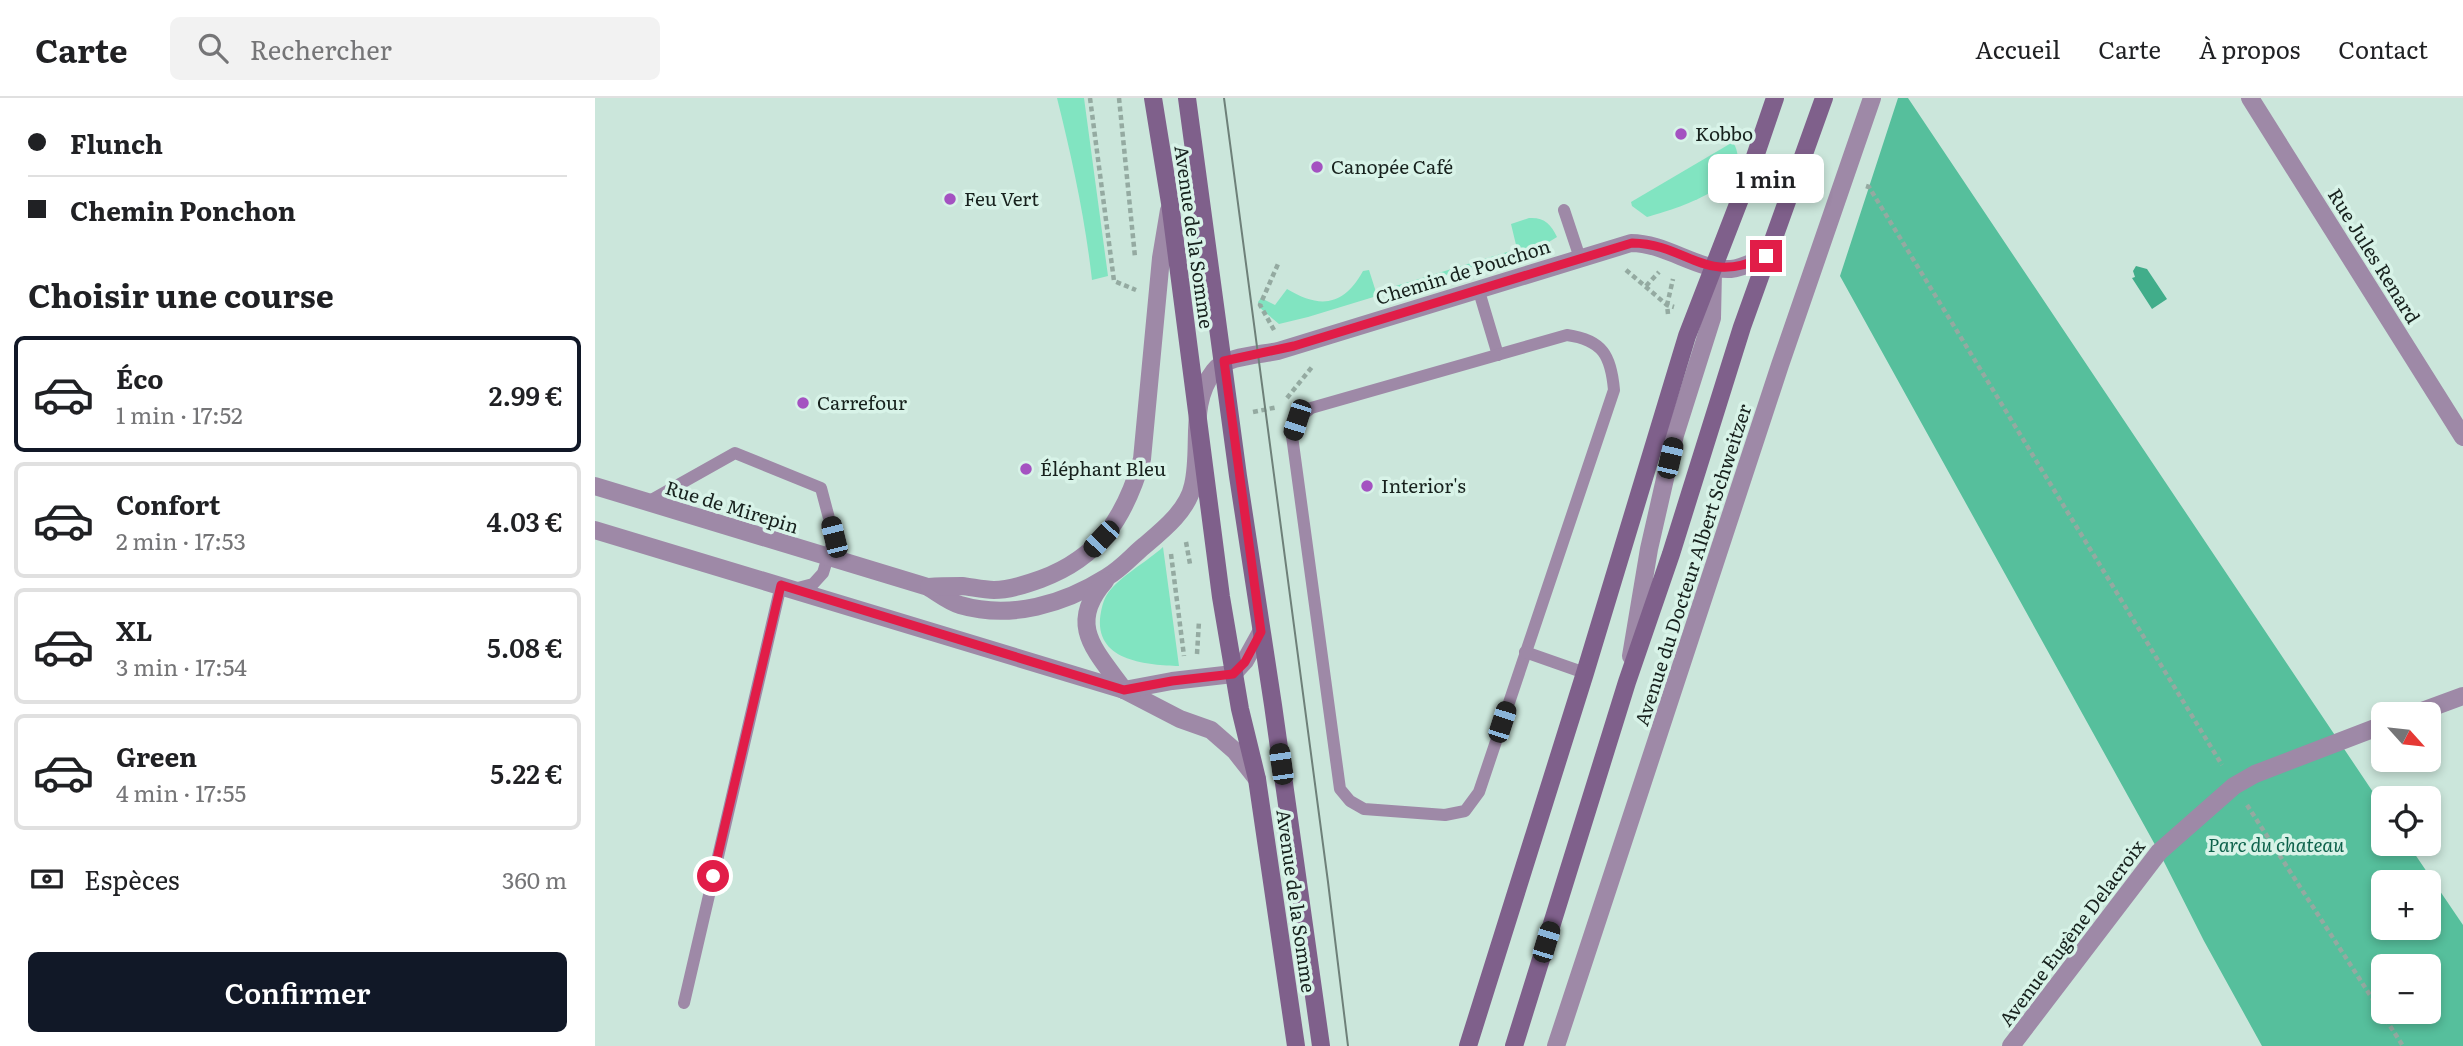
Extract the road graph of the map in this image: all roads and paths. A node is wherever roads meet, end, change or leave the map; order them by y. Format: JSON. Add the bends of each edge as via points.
{"nodes":[{"id":1,"x":1090,"y":98,"type":"edge"},
{"id":2,"x":1119,"y":98,"type":"edge"},
{"id":3,"x":1153,"y":98,"type":"edge"},
{"id":4,"x":1187,"y":98,"type":"edge"},
{"id":5,"x":1775,"y":98,"type":"edge"},
{"id":6,"x":1824,"y":98,"type":"edge"},
{"id":7,"x":1872,"y":98,"type":"edge"},
{"id":8,"x":2250,"y":98,"type":"edge"},
{"id":9,"x":1845,"y":180,"type":"junction"},
{"id":10,"x":1170,"y":204,"type":"junction"},
{"id":11,"x":1564,"y":210,"type":"dead end"},
{"id":12,"x":1766,"y":256,"type":"junction"},
{"id":13,"x":1580,"y":258,"type":"junction"},
{"id":14,"x":1277,"y":264,"type":"dead end"},
{"id":15,"x":1135,"y":265,"type":"dead end"},
{"id":16,"x":1713,"y":267,"type":"junction"},
{"id":17,"x":1136,"y":278,"type":"dead end"},
{"id":18,"x":1478,"y":288,"type":"junction"},
{"id":19,"x":1275,"y":332,"type":"dead end"},
{"id":20,"x":1498,"y":355,"type":"junction"},
{"id":21,"x":1224,"y":361,"type":"junction"},
{"id":22,"x":1197,"y":415,"type":"junction"},
{"id":23,"x":2463,"y":437,"type":"edge"},
{"id":24,"x":595,"y":486,"type":"edge"},
{"id":25,"x":646,"y":503,"type":"junction"},
{"id":26,"x":1175,"y":517,"type":"junction"},
{"id":27,"x":595,"y":530,"type":"edge"},
{"id":28,"x":828,"y":557,"type":"junction"},
{"id":29,"x":1191,"y":573,"type":"dead end"},
{"id":30,"x":1109,"y":576,"type":"junction"},
{"id":31,"x":788,"y":587,"type":"junction"},
{"id":32,"x":928,"y":587,"type":"junction"},
{"id":33,"x":1197,"y":609,"type":"dead end"},
{"id":34,"x":1196,"y":632,"type":"dead end"},
{"id":35,"x":1261,"y":632,"type":"junction"},
{"id":36,"x":1525,"y":652,"type":"junction"},
{"id":37,"x":1585,"y":673,"type":"junction"},
{"id":38,"x":1233,"y":674,"type":"junction"},
{"id":39,"x":1627,"y":682,"type":"junction"},
{"id":40,"x":1124,"y":690,"type":"junction"},
{"id":41,"x":2463,"y":696,"type":"edge"},
{"id":42,"x":2441,"y":704,"type":"edge"},
{"id":43,"x":2371,"y":730,"type":"edge"},
{"id":44,"x":1257,"y":779,"type":"junction"},
{"id":45,"x":2234,"y":786,"type":"junction"},
{"id":46,"x":684,"y":1003,"type":"dead end"},
{"id":47,"x":1296,"y":1046,"type":"edge"},
{"id":48,"x":1321,"y":1046,"type":"edge"},
{"id":49,"x":1468,"y":1046,"type":"edge"},
{"id":50,"x":1514,"y":1046,"type":"edge"},
{"id":51,"x":1556,"y":1046,"type":"edge"},
{"id":52,"x":2011,"y":1046,"type":"edge"},
{"id":53,"x":2403,"y":1046,"type":"edge"}],
"edges":[{"from":1,"to":17,"type":"path","via":[[1114,281],[1137,291]]},
{"from":2,"to":15,"type":"path"},
{"from":3,"to":10,"type":"main road","name":"Avenue de la Somme"},
{"from":4,"to":21,"type":"main road","name":"Avenue de la Somme"},
{"from":5,"to":16,"type":"main road"},
{"from":6,"to":12,"type":"main road"},
{"from":7,"to":9,"type":"street","name":"Avenue du Docteur Albert Schweitzer"},
{"from":8,"to":23,"type":"street","name":"Rue Jules Renard"},
{"from":9,"to":45,"type":"path","via":[[1869,187]]},
{"from":9,"to":51,"type":"street","name":"Avenue du Docteur Albert Schweitzer"},
{"from":10,"to":22,"type":"main road","name":"Avenue de la Somme"},
{"from":10,"to":32,"type":"street","via":[[1142,459],[1118,518],[1091,551],[1060,572],[994,590]]},
{"from":11,"to":13,"type":"lane"},
{"from":12,"to":16,"type":"street","via":[[1731,268]]},
{"from":12,"to":39,"type":"main road"},
{"from":13,"to":16,"type":"street","name":"Chemin de Pouchon","via":[[1647,243]]},
{"from":13,"to":18,"type":"street","name":"Chemin de Pouchon"},
{"from":14,"to":19,"type":"path","via":[[1260,305]]},
{"from":16,"to":37,"type":"main road","via":[[1687,336]]},
{"from":16,"to":39,"type":"street","via":[[1712,318],[1672,447]]},
{"from":18,"to":20,"type":"lane"},
{"from":18,"to":21,"type":"street","name":"Chemin de Pouchon","via":[[1278,351]]},
{"from":20,"to":36,"type":"lane","via":[[1567,335],[1584,337],[1602,349],[1612,368],[1614,390]]},
{"from":20,"to":36,"type":"lane","via":[[1311,408],[1297,420],[1292,436],[1340,789],[1364,808],[1445,815],[1465,811],[1479,792]]},
{"from":21,"to":22,"type":"street","name":"Rue de Mirepin","via":[[1213,372]]},
{"from":21,"to":35,"type":"main road","name":"Avenue de la Somme"},
{"from":22,"to":26,"type":"street","name":"Rue de Mirepin","via":[[1193,484]]},
{"from":22,"to":38,"type":"main road","name":"Avenue de la Somme"},
{"from":24,"to":25,"type":"street","name":"Rue de Mirepin"},
{"from":25,"to":28,"type":"street","name":"Rue de Mirepin"},
{"from":25,"to":28,"type":"lane","via":[[735,453],[821,488],[834,537]]},
{"from":26,"to":29,"type":"path","via":[[1185,536]]},
{"from":26,"to":30,"type":"street","name":"Rue de Mirepin"},
{"from":27,"to":31,"type":"street"},
{"from":28,"to":31,"type":"lane","via":[[813,584]]},
{"from":28,"to":32,"type":"street","name":"Rue de Mirepin"},
{"from":30,"to":32,"type":"street","name":"Rue de Mirepin","via":[[1066,597],[1011,611],[957,604]]},
{"from":30,"to":40,"type":"street","via":[[1091,596],[1085,619],[1089,639]]},
{"from":31,"to":40,"type":"street"},
{"from":31,"to":46,"type":"lane"},
{"from":33,"to":34,"type":"path"},
{"from":35,"to":38,"type":"street"},
{"from":35,"to":48,"type":"main road","name":"Avenue de la Somme"},
{"from":36,"to":37,"type":"lane"},
{"from":37,"to":49,"type":"main road"},
{"from":38,"to":40,"type":"street"},
{"from":38,"to":44,"type":"main road","name":"Avenue de la Somme"},
{"from":39,"to":50,"type":"main road"},
{"from":40,"to":44,"type":"street","via":[[1212,730]]},
{"from":41,"to":42,"type":"street"},
{"from":43,"to":45,"type":"street","name":"Avenue Eugène Delacroix"},
{"from":44,"to":47,"type":"main road","name":"Avenue de la Somme"},
{"from":45,"to":52,"type":"street","name":"Avenue Eugène Delacroix","via":[[2159,852]]},
{"from":45,"to":53,"type":"path"}]}
